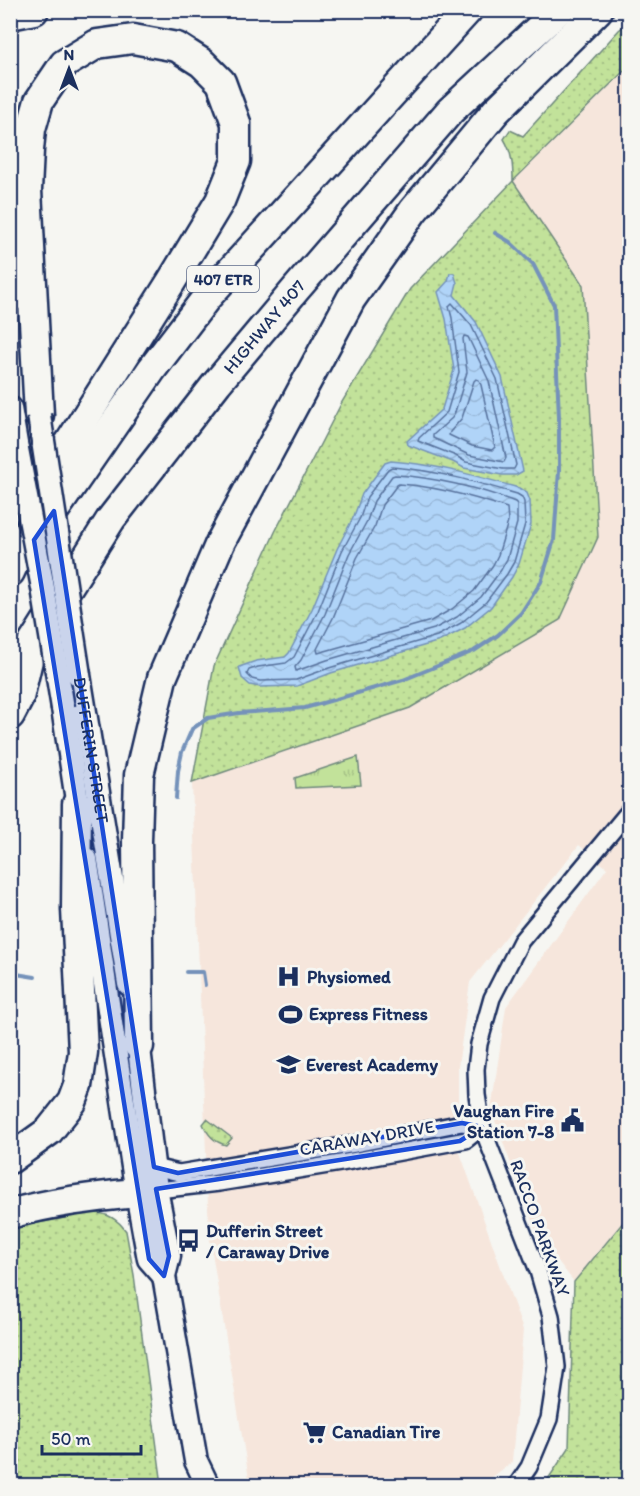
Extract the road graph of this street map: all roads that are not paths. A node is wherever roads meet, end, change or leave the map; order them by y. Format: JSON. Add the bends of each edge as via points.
{"nodes":[{"id":1,"x":34,"y":10,"type":"edge"},
{"id":2,"x":468,"y":10,"type":"edge"},
{"id":3,"x":559,"y":10,"type":"edge"},
{"id":4,"x":598,"y":10,"type":"edge"},
{"id":5,"x":10,"y":15,"type":"edge"},
{"id":6,"x":10,"y":225,"type":"edge"},
{"id":7,"x":10,"y":408,"type":"edge"},
{"id":8,"x":39,"y":415,"type":"junction"},
{"id":9,"x":10,"y":573,"type":"edge"},
{"id":10,"x":32,"y":642,"type":"junction"},
{"id":11,"x":10,"y":679,"type":"edge"},
{"id":12,"x":10,"y":714,"type":"edge"},
{"id":13,"x":78,"y":804,"type":"junction"},
{"id":14,"x":630,"y":810,"type":"edge"},
{"id":15,"x":139,"y":1046,"type":"junction"},
{"id":16,"x":482,"y":1126,"type":"junction"},
{"id":17,"x":10,"y":1159,"type":"edge"},
{"id":18,"x":154,"y":1167,"type":"junction"},
{"id":19,"x":147,"y":1191,"type":"junction"},
{"id":20,"x":10,"y":1215,"type":"edge"},
{"id":21,"x":196,"y":1461,"type":"junction"},
{"id":22,"x":190,"y":1485,"type":"edge"},
{"id":23,"x":207,"y":1485,"type":"edge"},
{"id":24,"x":516,"y":1485,"type":"edge"}],
"edges":[{"from":1,"to":5,"type":"highway"},
{"from":2,"to":9,"type":"highway","number":"407 ETR","via":[[207,297]]},
{"from":3,"to":10,"type":"highway","name":"HIGHWAY 407","number":"407 ETR","via":[[450,111],[296,289],[111,519]]},
{"from":4,"to":15,"type":"highway","via":[[496,111],[413,211],[351,299],[220,543],[162,678],[139,775]]},
{"from":6,"to":8,"type":"main road","name":"DUFFERIN STREET"},
{"from":7,"to":13,"type":"main road","name":"DUFFERIN STREET","bridge":true},
{"from":8,"to":9,"type":"highway","via":[[27,190],[31,129],[39,101],[64,64],[98,44],[133,39],[177,47],[202,63],[221,82],[236,123],[236,161],[220,201],[68,445]]},
{"from":8,"to":15,"type":"main road","name":"DUFFERIN STREET","bridge":true},
{"from":10,"to":11,"type":"highway","name":"HIGHWAY 407","number":"407 ETR"},
{"from":10,"to":12,"type":"highway","via":[[19,698]]},
{"from":13,"to":17,"type":"highway","via":[[76,909],[83,1052],[80,1078],[72,1102],[49,1131]]},
{"from":13,"to":19,"type":"main road","name":"DUFFERIN STREET"},
{"from":14,"to":16,"type":"street","name":"RACCO PARKWAY","via":[[521,941],[492,998],[476,1069]]},
{"from":15,"to":18,"type":"main road","name":"DUFFERIN STREET"},
{"from":16,"to":18,"type":"street","name":"CARAWAY DRIVE","via":[[462,1123],[179,1173]]},
{"from":16,"to":19,"type":"street","name":"CARAWAY DRIVE","via":[[466,1140]]},
{"from":16,"to":24,"type":"street","name":"RACCO PARKWAY","via":[[538,1272],[551,1316],[557,1367],[549,1419],[529,1467]]},
{"from":18,"to":19,"type":"main road","name":"DUFFERIN STREET"},
{"from":19,"to":20,"type":"highway","via":[[38,1206]]},
{"from":19,"to":21,"type":"main road","name":"DUFFERIN STREET","via":[[149,1259],[164,1276]]},
{"from":21,"to":22,"type":"main road","name":"DUFFERIN STREET"},
{"from":21,"to":23,"type":"main road","name":"DUFFERIN STREET"}]}
